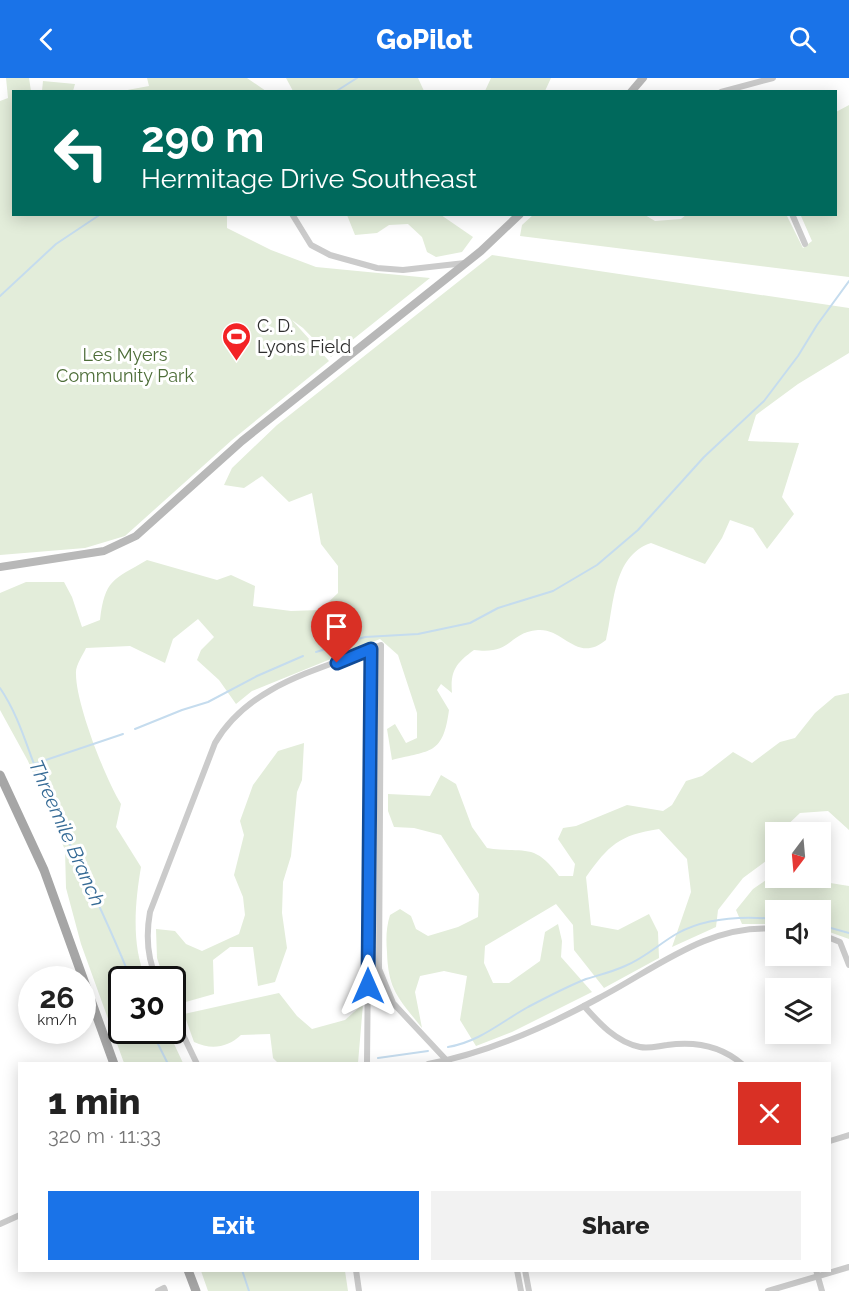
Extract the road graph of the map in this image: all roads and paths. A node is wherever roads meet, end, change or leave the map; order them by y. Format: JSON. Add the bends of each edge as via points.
{"nodes":[{"id":1,"x":643,"y":78,"type":"edge"},
{"id":2,"x":773,"y":78,"type":"edge"},
{"id":3,"x":736,"y":89,"type":"edge"},
{"id":4,"x":634,"y":90,"type":"edge"},
{"id":5,"x":293,"y":216,"type":"edge"},
{"id":6,"x":518,"y":216,"type":"edge"},
{"id":7,"x":793,"y":216,"type":"edge"},
{"id":8,"x":805,"y":244,"type":"dead end"},
{"id":9,"x":465,"y":263,"type":"junction"},
{"id":10,"x":0,"y":567,"type":"edge"},
{"id":11,"x":371,"y":649,"type":"junction"},
{"id":12,"x":0,"y":775,"type":"edge"},
{"id":13,"x":765,"y":929,"type":"edge"},
{"id":14,"x":831,"y":938,"type":"edge"},
{"id":15,"x":849,"y":965,"type":"edge"},
{"id":16,"x":152,"y":966,"type":"edge"},
{"id":17,"x":584,"y":1006,"type":"junction"},
{"id":18,"x":186,"y":1041,"type":"edge"},
{"id":19,"x":113,"y":1062,"type":"edge"},
{"id":20,"x":196,"y":1062,"type":"edge"},
{"id":21,"x":367,"y":1062,"type":"edge"},
{"id":22,"x":448,"y":1062,"type":"edge"},
{"id":23,"x":739,"y":1062,"type":"edge"},
{"id":24,"x":849,"y":1136,"type":"edge"},
{"id":25,"x":831,"y":1141,"type":"edge"},
{"id":26,"x":18,"y":1216,"type":"edge"},
{"id":27,"x":0,"y":1224,"type":"edge"},
{"id":28,"x":849,"y":1267,"type":"edge"},
{"id":29,"x":831,"y":1271,"type":"edge"},
{"id":30,"x":189,"y":1272,"type":"edge"},
{"id":31,"x":356,"y":1272,"type":"edge"},
{"id":32,"x":517,"y":1272,"type":"edge"},
{"id":33,"x":525,"y":1272,"type":"edge"},
{"id":34,"x":817,"y":1274,"type":"edge"},
{"id":35,"x":196,"y":1291,"type":"edge"},
{"id":36,"x":359,"y":1291,"type":"edge"},
{"id":37,"x":521,"y":1291,"type":"edge"},
{"id":38,"x":529,"y":1291,"type":"edge"},
{"id":39,"x":768,"y":1291,"type":"edge"},
{"id":40,"x":822,"y":1291,"type":"edge"}],
"edges":[{"from":1,"to":4,"type":"street"},
{"from":2,"to":3,"type":"street"},
{"from":5,"to":9,"type":"street","via":[[311,245],[330,255],[377,268],[403,270]]},
{"from":6,"to":9,"type":"street"},
{"from":7,"to":8,"type":"street"},
{"from":9,"to":10,"type":"street","via":[[242,441],[131,540],[98,552]]},
{"from":11,"to":16,"type":"street","via":[[262,693],[225,727],[150,912],[147,938]]},
{"from":11,"to":21,"type":"street"},
{"from":11,"to":22,"type":"street","via":[[381,645],[378,969],[393,1003]]},
{"from":12,"to":19,"type":"main road","via":[[44,870]]},
{"from":13,"to":17,"type":"street","via":[[733,932],[681,950]]},
{"from":14,"to":15,"type":"street","via":[[840,942]]},
{"from":17,"to":22,"type":"street"},
{"from":17,"to":23,"type":"street","via":[[627,1043],[648,1048],[705,1045]]},
{"from":18,"to":20,"type":"street"},
{"from":24,"to":25,"type":"street"},
{"from":26,"to":27,"type":"street"},
{"from":28,"to":29,"type":"street"},
{"from":30,"to":35,"type":"main road"},
{"from":31,"to":36,"type":"street"},
{"from":32,"to":37,"type":"street"},
{"from":33,"to":38,"type":"street"},
{"from":34,"to":39,"type":"street"},
{"from":34,"to":40,"type":"street"}]}
